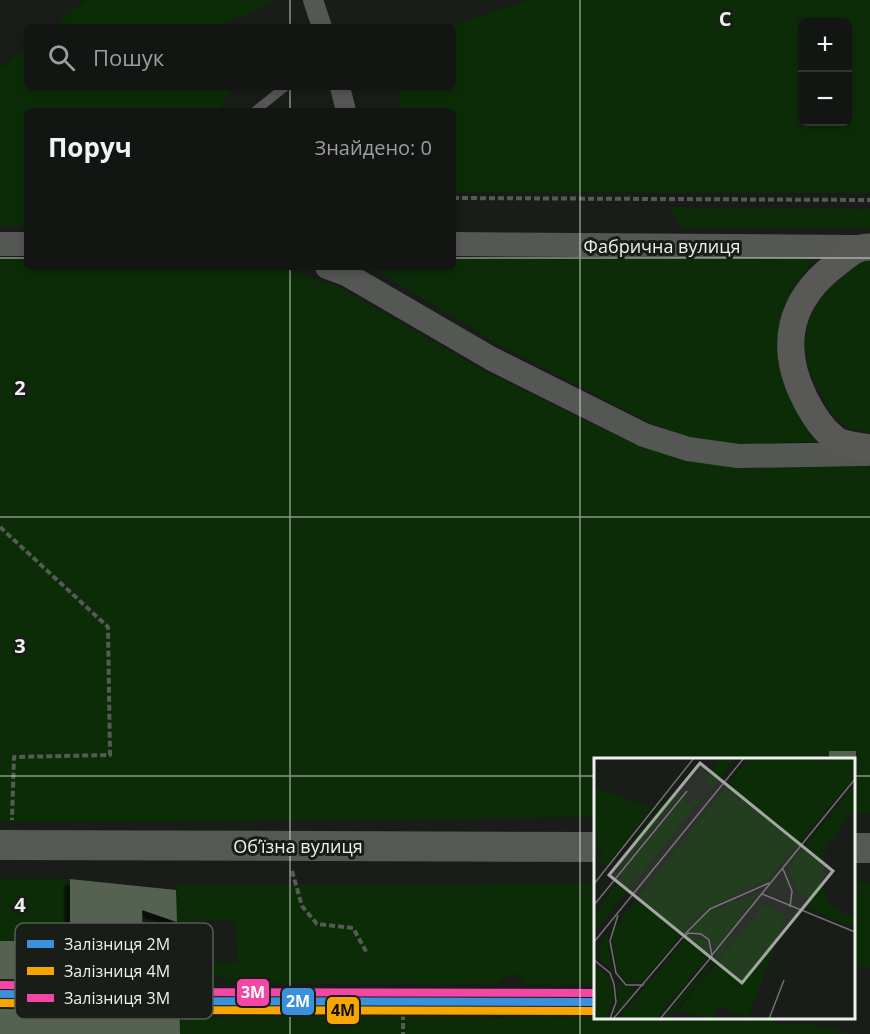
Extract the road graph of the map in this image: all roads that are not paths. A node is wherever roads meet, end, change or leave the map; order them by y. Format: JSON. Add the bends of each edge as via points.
{"nodes":[{"id":1,"x":313,"y":0,"type":"edge"},
{"id":2,"x":321,"y":24,"type":"edge"},
{"id":3,"x":281,"y":90,"type":"edge"},
{"id":4,"x":341,"y":90,"type":"edge"},
{"id":5,"x":259,"y":108,"type":"edge"},
{"id":6,"x":345,"y":108,"type":"edge"},
{"id":7,"x":0,"y":244,"type":"edge"},
{"id":8,"x":24,"y":244,"type":"edge"},
{"id":9,"x":456,"y":244,"type":"edge"},
{"id":10,"x":864,"y":247,"type":"edge"},
{"id":11,"x":335,"y":270,"type":"edge"},
{"id":12,"x":870,"y":448,"type":"edge"},
{"id":13,"x":870,"y":454,"type":"edge"},
{"id":14,"x":5,"y":845,"type":"edge"},
{"id":15,"x":594,"y":847,"type":"edge"}],
"edges":[{"from":1,"to":2,"type":"street"},
{"from":3,"to":5,"type":"lane"},
{"from":4,"to":6,"type":"street"},
{"from":7,"to":8,"type":"street"},
{"from":9,"to":10,"type":"street","name":"Фабрична вулиця"},
{"from":10,"to":12,"type":"main road","via":[[829,269],[806,294],[789,343],[795,379],[813,414],[836,441]]},
{"from":11,"to":13,"type":"street","via":[[492,359],[644,435],[688,449],[738,456]]},
{"from":14,"to":15,"type":"main road","name":"Обʼїзна вулиця"}]}
